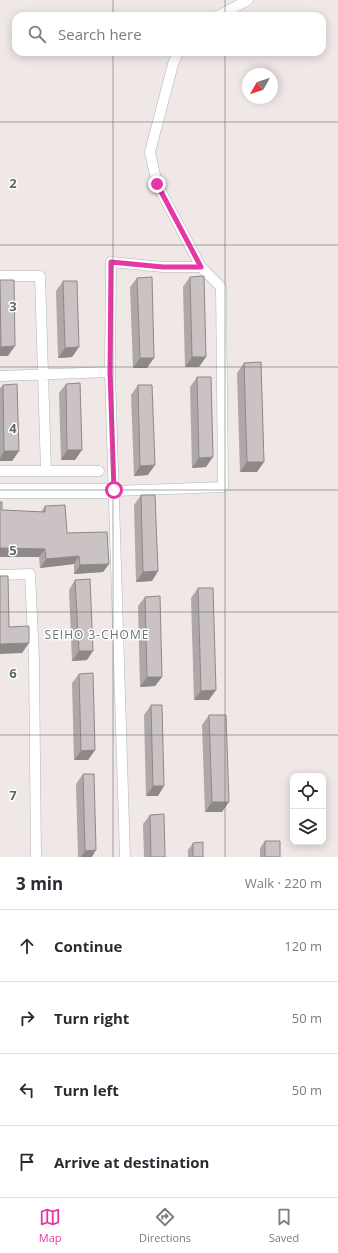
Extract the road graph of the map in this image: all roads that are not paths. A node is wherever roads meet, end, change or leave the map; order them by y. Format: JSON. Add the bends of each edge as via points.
{"nodes":[{"id":1,"x":248,"y":0,"type":"edge"},
{"id":2,"x":226,"y":12,"type":"edge"},
{"id":3,"x":176,"y":56,"type":"edge"},
{"id":4,"x":201,"y":267,"type":"junction"},
{"id":5,"x":0,"y":276,"type":"edge"},
{"id":6,"x":110,"y":372,"type":"junction"},
{"id":7,"x":44,"y":374,"type":"junction"},
{"id":8,"x":0,"y":376,"type":"edge"},
{"id":9,"x":0,"y":471,"type":"edge"},
{"id":10,"x":46,"y":471,"type":"junction"},
{"id":11,"x":98,"y":471,"type":"dead end"},
{"id":12,"x":114,"y":490,"type":"junction"},
{"id":13,"x":0,"y":491,"type":"edge"},
{"id":14,"x":0,"y":576,"type":"edge"},
{"id":15,"x":36,"y":857,"type":"edge"},
{"id":16,"x":125,"y":857,"type":"edge"}],
"edges":[{"from":1,"to":2,"type":"street"},
{"from":3,"to":4,"type":"street","via":[[150,152],[157,184]]},
{"from":4,"to":6,"type":"street","via":[[163,267],[111,262]]},
{"from":4,"to":12,"type":"street","via":[[221,287],[223,487]]},
{"from":5,"to":7,"type":"street","via":[[40,276]]},
{"from":6,"to":7,"type":"street"},
{"from":6,"to":12,"type":"street"},
{"from":7,"to":8,"type":"street"},
{"from":7,"to":10,"type":"street"},
{"from":9,"to":10,"type":"street"},
{"from":10,"to":11,"type":"street"},
{"from":12,"to":13,"type":"street"},
{"from":12,"to":16,"type":"street"},
{"from":14,"to":15,"type":"street","via":[[30,574],[34,660]]}]}
